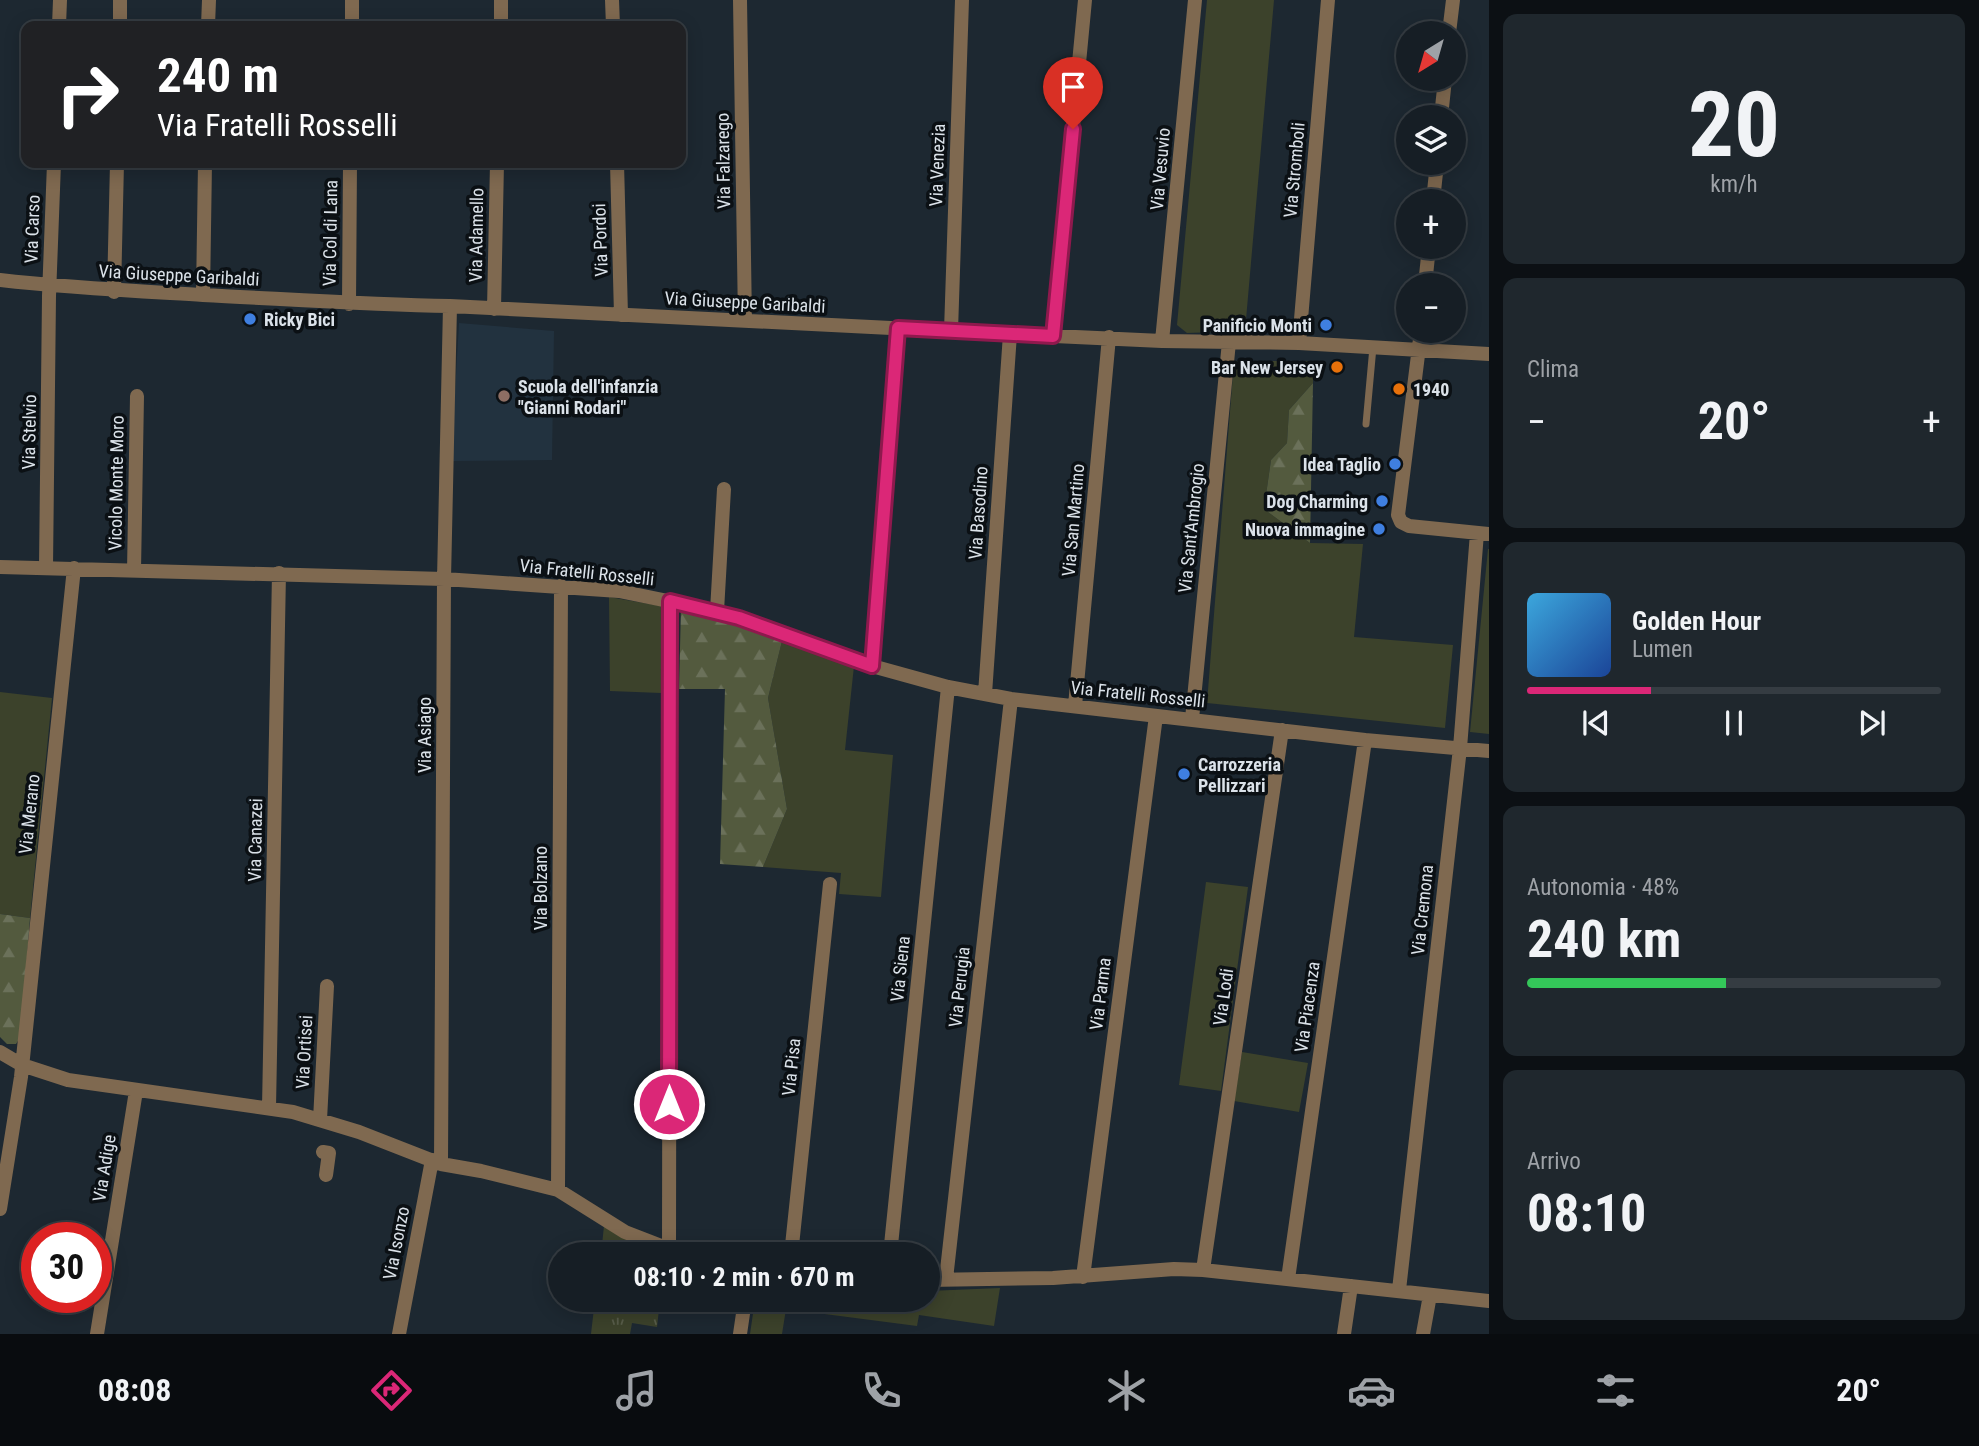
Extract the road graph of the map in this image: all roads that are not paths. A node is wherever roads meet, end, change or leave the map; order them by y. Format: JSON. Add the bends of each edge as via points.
{"nodes":[{"id":1,"x":60,"y":0,"type":"edge"},
{"id":2,"x":120,"y":0,"type":"edge"},
{"id":3,"x":209,"y":0,"type":"edge"},
{"id":4,"x":352,"y":0,"type":"edge"},
{"id":5,"x":501,"y":0,"type":"edge"},
{"id":6,"x":612,"y":0,"type":"edge"},
{"id":7,"x":740,"y":0,"type":"edge"},
{"id":8,"x":962,"y":0,"type":"edge"},
{"id":9,"x":1085,"y":0,"type":"edge"},
{"id":10,"x":1195,"y":0,"type":"edge"},
{"id":11,"x":1328,"y":0,"type":"edge"},
{"id":12,"x":1452,"y":0,"type":"edge"},
{"id":13,"x":59,"y":21,"type":"edge"},
{"id":14,"x":120,"y":21,"type":"edge"},
{"id":15,"x":208,"y":21,"type":"edge"},
{"id":16,"x":352,"y":21,"type":"edge"},
{"id":17,"x":500,"y":21,"type":"edge"},
{"id":18,"x":612,"y":21,"type":"edge"},
{"id":19,"x":1450,"y":21,"type":"edge"},
{"id":20,"x":54,"y":168,"type":"edge"},
{"id":21,"x":117,"y":168,"type":"edge"},
{"id":22,"x":205,"y":168,"type":"edge"},
{"id":23,"x":350,"y":168,"type":"edge"},
{"id":24,"x":497,"y":168,"type":"edge"},
{"id":25,"x":617,"y":168,"type":"edge"},
{"id":26,"x":0,"y":280,"type":"edge"},
{"id":27,"x":49,"y":291,"type":"junction"},
{"id":28,"x":114,"y":292,"type":"junction"},
{"id":29,"x":203,"y":295,"type":"junction"},
{"id":30,"x":349,"y":304,"type":"junction"},
{"id":31,"x":450,"y":306,"type":"junction"},
{"id":32,"x":494,"y":309,"type":"junction"},
{"id":33,"x":621,"y":315,"type":"junction"},
{"id":34,"x":745,"y":321,"type":"junction"},
{"id":35,"x":898,"y":328,"type":"junction"},
{"id":36,"x":951,"y":331,"type":"junction"},
{"id":37,"x":1010,"y":334,"type":"junction"},
{"id":38,"x":1053,"y":336,"type":"junction"},
{"id":39,"x":1109,"y":337,"type":"junction"},
{"id":40,"x":1163,"y":341,"type":"junction"},
{"id":41,"x":1229,"y":342,"type":"junction"},
{"id":42,"x":1299,"y":343,"type":"junction"},
{"id":43,"x":1420,"y":343,"type":"edge"},
{"id":44,"x":1373,"y":347,"type":"junction"},
{"id":45,"x":1419,"y":350,"type":"junction"},
{"id":46,"x":1489,"y":354,"type":"edge"},
{"id":47,"x":137,"y":396,"type":"dead end"},
{"id":48,"x":1366,"y":424,"type":"dead end"},
{"id":49,"x":724,"y":489,"type":"dead end"},
{"id":50,"x":1483,"y":533,"type":"edge"},
{"id":51,"x":0,"y":566,"type":"edge"},
{"id":52,"x":47,"y":568,"type":"junction"},
{"id":53,"x":74,"y":568,"type":"junction"},
{"id":54,"x":134,"y":571,"type":"junction"},
{"id":55,"x":279,"y":573,"type":"junction"},
{"id":56,"x":444,"y":579,"type":"junction"},
{"id":57,"x":561,"y":586,"type":"junction"},
{"id":58,"x":670,"y":601,"type":"junction"},
{"id":59,"x":717,"y":611,"type":"junction"},
{"id":60,"x":872,"y":666,"type":"junction"},
{"id":61,"x":948,"y":687,"type":"junction"},
{"id":62,"x":985,"y":694,"type":"junction"},
{"id":63,"x":1011,"y":699,"type":"junction"},
{"id":64,"x":1075,"y":706,"type":"junction"},
{"id":65,"x":1156,"y":716,"type":"junction"},
{"id":66,"x":1192,"y":719,"type":"junction"},
{"id":67,"x":1282,"y":730,"type":"junction"},
{"id":68,"x":1364,"y":740,"type":"junction"},
{"id":69,"x":1460,"y":748,"type":"junction"},
{"id":70,"x":1489,"y":751,"type":"edge"},
{"id":71,"x":830,"y":884,"type":"dead end"},
{"id":72,"x":327,"y":986,"type":"dead end"},
{"id":73,"x":0,"y":1052,"type":"edge"},
{"id":74,"x":22,"y":1065,"type":"junction"},
{"id":75,"x":136,"y":1091,"type":"junction"},
{"id":76,"x":269,"y":1108,"type":"junction"},
{"id":77,"x":320,"y":1120,"type":"junction"},
{"id":78,"x":323,"y":1152,"type":"dead end"},
{"id":79,"x":436,"y":1162,"type":"junction"},
{"id":80,"x":326,"y":1175,"type":"dead end"},
{"id":81,"x":558,"y":1190,"type":"junction"},
{"id":82,"x":0,"y":1209,"type":"edge"},
{"id":83,"x":651,"y":1242,"type":"edge"},
{"id":84,"x":669,"y":1242,"type":"edge"},
{"id":85,"x":792,"y":1242,"type":"edge"},
{"id":86,"x":891,"y":1242,"type":"edge"},
{"id":87,"x":1203,"y":1270,"type":"junction"},
{"id":88,"x":1083,"y":1276,"type":"junction"},
{"id":89,"x":940,"y":1279,"type":"edge"},
{"id":90,"x":946,"y":1279,"type":"junction"},
{"id":91,"x":1288,"y":1279,"type":"junction"},
{"id":92,"x":1351,"y":1286,"type":"junction"},
{"id":93,"x":1399,"y":1290,"type":"junction"},
{"id":94,"x":1430,"y":1295,"type":"junction"},
{"id":95,"x":1489,"y":1301,"type":"edge"},
{"id":96,"x":743,"y":1312,"type":"edge"},
{"id":97,"x":97,"y":1334,"type":"edge"},
{"id":98,"x":399,"y":1334,"type":"edge"},
{"id":99,"x":740,"y":1334,"type":"edge"},
{"id":100,"x":1344,"y":1334,"type":"edge"},
{"id":101,"x":1423,"y":1334,"type":"edge"}],
"edges":[{"from":1,"to":13,"type":"street"},
{"from":2,"to":14,"type":"street"},
{"from":3,"to":15,"type":"street"},
{"from":4,"to":16,"type":"street"},
{"from":5,"to":17,"type":"street"},
{"from":6,"to":18,"type":"street"},
{"from":7,"to":34,"type":"street","name":"Via Falzarego"},
{"from":8,"to":36,"type":"street","name":"Via Venezia"},
{"from":9,"to":38,"type":"street"},
{"from":10,"to":40,"type":"street","name":"Via Vesuvio"},
{"from":11,"to":42,"type":"street","name":"Via Stromboli"},
{"from":12,"to":19,"type":"street"},
{"from":20,"to":27,"type":"street","name":"Via Carso"},
{"from":21,"to":28,"type":"street"},
{"from":22,"to":29,"type":"street"},
{"from":23,"to":30,"type":"street","name":"Via Col di Lana"},
{"from":24,"to":32,"type":"street","name":"Via Adamello"},
{"from":25,"to":33,"type":"street","name":"Via Pordoi"},
{"from":26,"to":27,"type":"street","name":"Via Giuseppe Garibaldi"},
{"from":27,"to":28,"type":"street","name":"Via Giuseppe Garibaldi"},
{"from":27,"to":52,"type":"street","name":"Via Stelvio"},
{"from":28,"to":29,"type":"street","name":"Via Giuseppe Garibaldi"},
{"from":29,"to":30,"type":"street","name":"Via Giuseppe Garibaldi"},
{"from":30,"to":31,"type":"street","name":"Via Giuseppe Garibaldi"},
{"from":31,"to":32,"type":"street","name":"Via Giuseppe Garibaldi"},
{"from":31,"to":56,"type":"street","name":"Via Asiago"},
{"from":32,"to":33,"type":"street","name":"Via Giuseppe Garibaldi"},
{"from":33,"to":34,"type":"street","name":"Via Giuseppe Garibaldi"},
{"from":34,"to":35,"type":"street","name":"Via Giuseppe Garibaldi"},
{"from":35,"to":36,"type":"street","name":"Via Giuseppe Garibaldi"},
{"from":35,"to":60,"type":"street"},
{"from":36,"to":37,"type":"street","name":"Via Giuseppe Garibaldi"},
{"from":37,"to":38,"type":"street","name":"Via Giuseppe Garibaldi"},
{"from":37,"to":62,"type":"street","name":"Via Basodino"},
{"from":38,"to":39,"type":"street","name":"Via Giuseppe Garibaldi"},
{"from":39,"to":40,"type":"street","name":"Via Giuseppe Garibaldi"},
{"from":39,"to":64,"type":"street","name":"Via San Martino"},
{"from":40,"to":41,"type":"street","name":"Via Giuseppe Garibaldi"},
{"from":41,"to":42,"type":"street","name":"Via Giuseppe Garibaldi"},
{"from":41,"to":66,"type":"street","name":"Via Sant'Ambrogio"},
{"from":42,"to":44,"type":"street","name":"Via Giuseppe Garibaldi"},
{"from":43,"to":45,"type":"street"},
{"from":44,"to":45,"type":"street","name":"Via Giuseppe Garibaldi"},
{"from":44,"to":48,"type":"lane"},
{"from":45,"to":46,"type":"street","name":"Via Giuseppe Garibaldi"},
{"from":45,"to":50,"type":"street","via":[[1398,515],[1409,526]]},
{"from":47,"to":54,"type":"street","name":"Vicolo Monte Moro"},
{"from":49,"to":59,"type":"street"},
{"from":50,"to":69,"type":"street","name":"Via Cremona"},
{"from":51,"to":52,"type":"street","name":"Via Fratelli Rosselli"},
{"from":52,"to":53,"type":"street","name":"Via Fratelli Rosselli"},
{"from":53,"to":54,"type":"street","name":"Via Fratelli Rosselli"},
{"from":53,"to":74,"type":"street","name":"Via Merano"},
{"from":54,"to":55,"type":"street","name":"Via Fratelli Rosselli"},
{"from":55,"to":56,"type":"street","name":"Via Fratelli Rosselli"},
{"from":55,"to":76,"type":"street","name":"Via Canazei"},
{"from":56,"to":57,"type":"street","name":"Via Fratelli Rosselli"},
{"from":56,"to":79,"type":"street","name":"Via Asiago"},
{"from":57,"to":58,"type":"street","name":"Via Fratelli Rosselli"},
{"from":57,"to":81,"type":"street","name":"Via Bolzano"},
{"from":58,"to":59,"type":"street","name":"Via Fratelli Rosselli"},
{"from":58,"to":84,"type":"street"},
{"from":59,"to":60,"type":"street","name":"Via Fratelli Rosselli"},
{"from":60,"to":61,"type":"street","name":"Via Fratelli Rosselli"},
{"from":61,"to":62,"type":"street","name":"Via Fratelli Rosselli"},
{"from":61,"to":86,"type":"street","name":"Via Siena"},
{"from":62,"to":63,"type":"street","name":"Via Fratelli Rosselli"},
{"from":63,"to":64,"type":"street","name":"Via Fratelli Rosselli"},
{"from":63,"to":90,"type":"street","name":"Via Perugia"},
{"from":64,"to":65,"type":"street","name":"Via Fratelli Rosselli"},
{"from":65,"to":66,"type":"street","name":"Via Fratelli Rosselli"},
{"from":65,"to":88,"type":"street","name":"Via Parma"},
{"from":66,"to":67,"type":"street","name":"Via Fratelli Rosselli"},
{"from":67,"to":68,"type":"street","name":"Via Fratelli Rosselli"},
{"from":67,"to":87,"type":"street","name":"Via Lodi"},
{"from":68,"to":69,"type":"street","name":"Via Fratelli Rosselli"},
{"from":68,"to":91,"type":"street","name":"Via Piacenza"},
{"from":69,"to":70,"type":"street","name":"Via Fratelli Rosselli"},
{"from":69,"to":93,"type":"street","name":"Via Cremona"},
{"from":71,"to":85,"type":"street","name":"Via Pisa"},
{"from":72,"to":77,"type":"street","name":"Via Ortisei"},
{"from":73,"to":74,"type":"street"},
{"from":74,"to":75,"type":"street","via":[[68,1080]]},
{"from":74,"to":82,"type":"street","name":"Via Merano"},
{"from":75,"to":76,"type":"street"},
{"from":75,"to":97,"type":"street","name":"Via Adige"},
{"from":76,"to":77,"type":"street"},
{"from":77,"to":79,"type":"street"},
{"from":78,"to":80,"type":"street","via":[[329,1153]]},
{"from":79,"to":81,"type":"street"},
{"from":79,"to":98,"type":"street","name":"Via Isonzo"},
{"from":81,"to":83,"type":"street","via":[[625,1232]]},
{"from":87,"to":88,"type":"street"},
{"from":87,"to":91,"type":"street"},
{"from":88,"to":90,"type":"street"},
{"from":89,"to":90,"type":"street"},
{"from":91,"to":92,"type":"street"},
{"from":92,"to":93,"type":"street"},
{"from":92,"to":100,"type":"street"},
{"from":93,"to":94,"type":"street"},
{"from":94,"to":95,"type":"street"},
{"from":94,"to":101,"type":"street"},
{"from":96,"to":99,"type":"street"}]}
